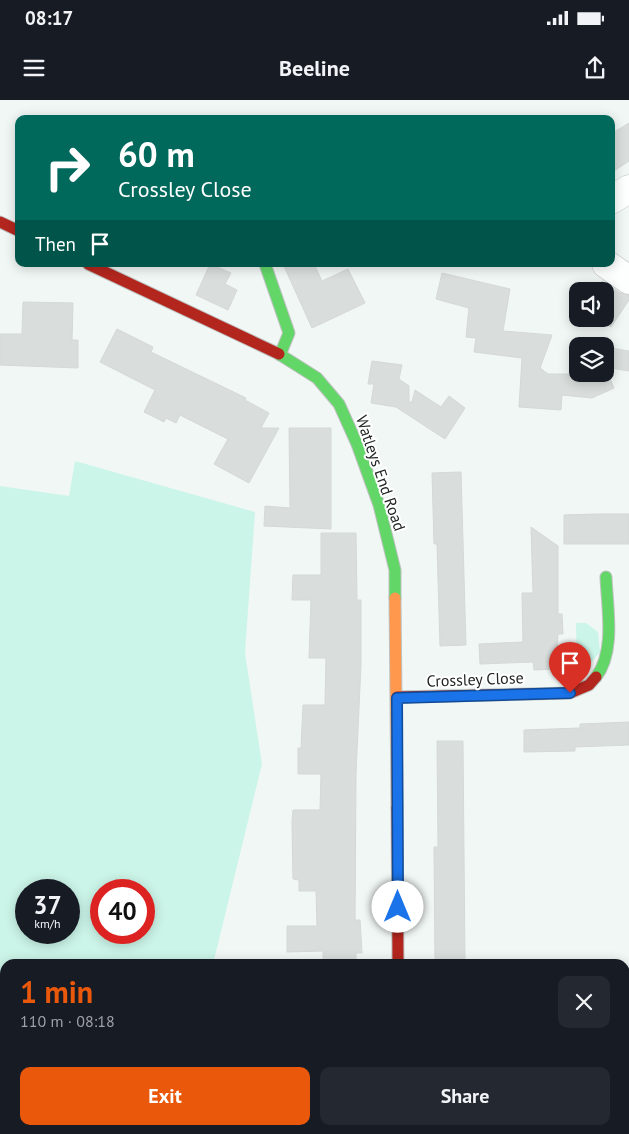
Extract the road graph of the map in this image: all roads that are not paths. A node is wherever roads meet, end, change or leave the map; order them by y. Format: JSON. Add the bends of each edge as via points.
{"nodes":[{"id":1,"x":629,"y":189,"type":"edge"},
{"id":2,"x":615,"y":198,"type":"edge"},
{"id":3,"x":0,"y":222,"type":"edge"},
{"id":4,"x":15,"y":229,"type":"edge"},
{"id":5,"x":94,"y":267,"type":"edge"},
{"id":6,"x":265,"y":267,"type":"edge"},
{"id":7,"x":610,"y":267,"type":"edge"},
{"id":8,"x":629,"y":280,"type":"edge"},
{"id":9,"x":280,"y":355,"type":"junction"},
{"id":10,"x":606,"y":577,"type":"dead end"},
{"id":11,"x":397,"y":698,"type":"junction"},
{"id":12,"x":398,"y":959,"type":"edge"}],
"edges":[{"from":1,"to":2,"type":"street"},
{"from":3,"to":4,"type":"street"},
{"from":5,"to":9,"type":"street","name":"Watleys End Road"},
{"from":6,"to":9,"type":"street","via":[[289,333]]},
{"from":7,"to":8,"type":"street"},
{"from":9,"to":11,"type":"street","name":"Watleys End Road","via":[[317,378],[339,404],[358,444],[379,505],[395,570]]},
{"from":10,"to":11,"type":"street","name":"Crossley Close","via":[[607,655],[602,670],[590,684],[570,693]]},
{"from":11,"to":12,"type":"street","name":"Watleys End Road"}]}
